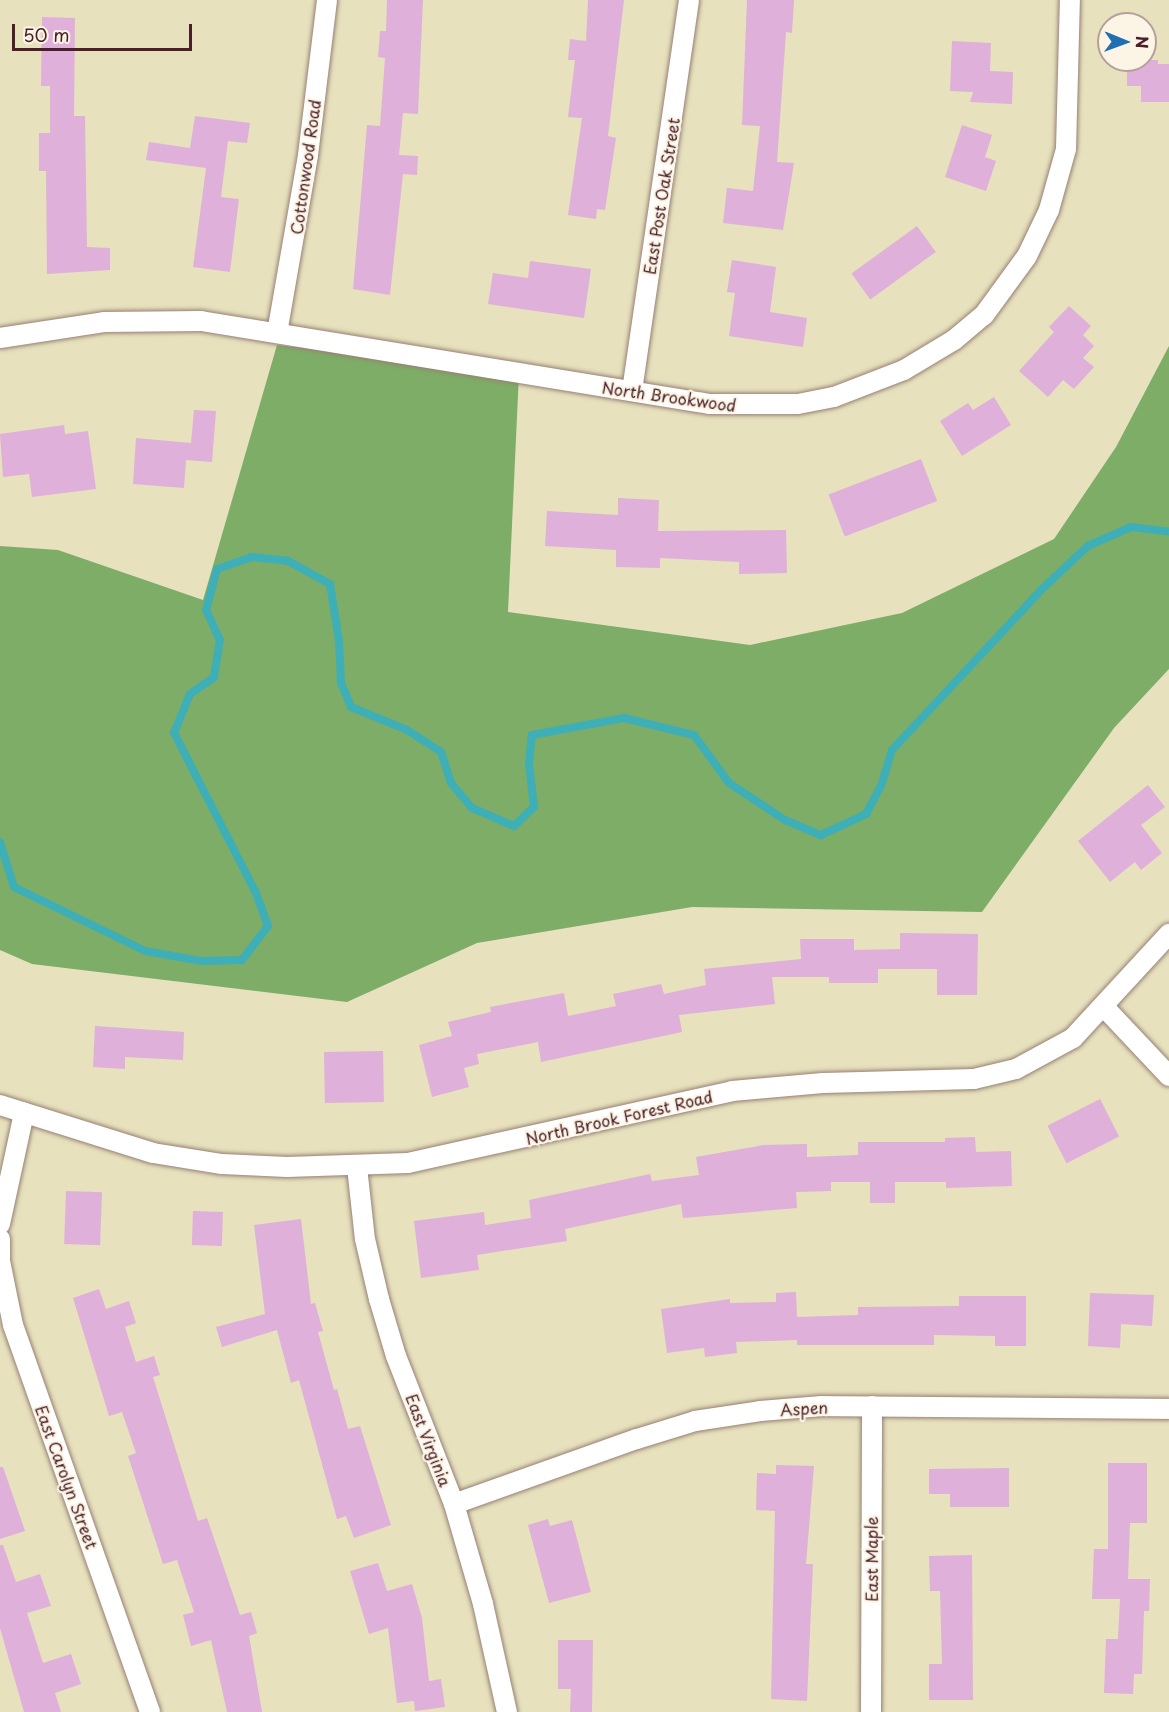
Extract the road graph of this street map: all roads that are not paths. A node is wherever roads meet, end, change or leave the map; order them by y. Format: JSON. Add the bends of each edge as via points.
{"nodes":[{"id":1,"x":327,"y":0,"type":"edge"},
{"id":2,"x":689,"y":0,"type":"edge"},
{"id":3,"x":1070,"y":0,"type":"edge"},
{"id":4,"x":277,"y":333,"type":"junction"},
{"id":5,"x":0,"y":338,"type":"edge"},
{"id":6,"x":632,"y":391,"type":"junction"},
{"id":7,"x":1169,"y":934,"type":"edge"},
{"id":8,"x":1104,"y":1007,"type":"junction"},
{"id":9,"x":1169,"y":1076,"type":"edge"},
{"id":10,"x":0,"y":1106,"type":"edge"},
{"id":11,"x":24,"y":1113,"type":"junction"},
{"id":12,"x":357,"y":1167,"type":"junction"},
{"id":13,"x":0,"y":1224,"type":"edge"},
{"id":14,"x":0,"y":1239,"type":"edge"},
{"id":15,"x":872,"y":1406,"type":"junction"},
{"id":16,"x":1169,"y":1409,"type":"edge"},
{"id":17,"x":454,"y":1504,"type":"junction"},
{"id":18,"x":150,"y":1712,"type":"edge"},
{"id":19,"x":507,"y":1712,"type":"edge"},
{"id":20,"x":871,"y":1712,"type":"edge"}],
"edges":[{"from":1,"to":4,"type":"street","name":"Cottonwood Road","via":[[308,155]]},
{"from":2,"to":6,"type":"street","name":"East Post Oak Street"},
{"from":3,"to":6,"type":"street","name":"North Brookwood","via":[[1070,111],[1062,169],[1034,244],[984,315],[954,340],[904,370],[834,397],[747,407]]},
{"from":4,"to":5,"type":"street","name":"North Brookwood","via":[[201,321],[149,318]]},
{"from":4,"to":6,"type":"street","name":"North Brookwood"},
{"from":7,"to":8,"type":"street","name":"North Brook Forest Road"},
{"from":8,"to":9,"type":"street"},
{"from":8,"to":12,"type":"street","name":"North Brook Forest Road","via":[[1056,1050],[996,1075],[823,1083],[732,1092],[458,1155]]},
{"from":10,"to":11,"type":"street","name":"North Brook Forest Road"},
{"from":11,"to":12,"type":"street","name":"North Brook Forest Road","via":[[153,1153],[287,1167]]},
{"from":11,"to":13,"type":"street"},
{"from":12,"to":17,"type":"street","name":"East Virginia","via":[[365,1239],[388,1333]]},
{"from":14,"to":18,"type":"street","name":"East Carolyn Street","via":[[0,1262],[13,1325]]},
{"from":15,"to":16,"type":"street","name":"Aspen"},
{"from":15,"to":17,"type":"street","name":"Aspen","via":[[759,1411],[695,1421]]},
{"from":15,"to":20,"type":"street","name":"East Maple"},
{"from":17,"to":19,"type":"street","name":"East Virginia","via":[[483,1604]]}]}
